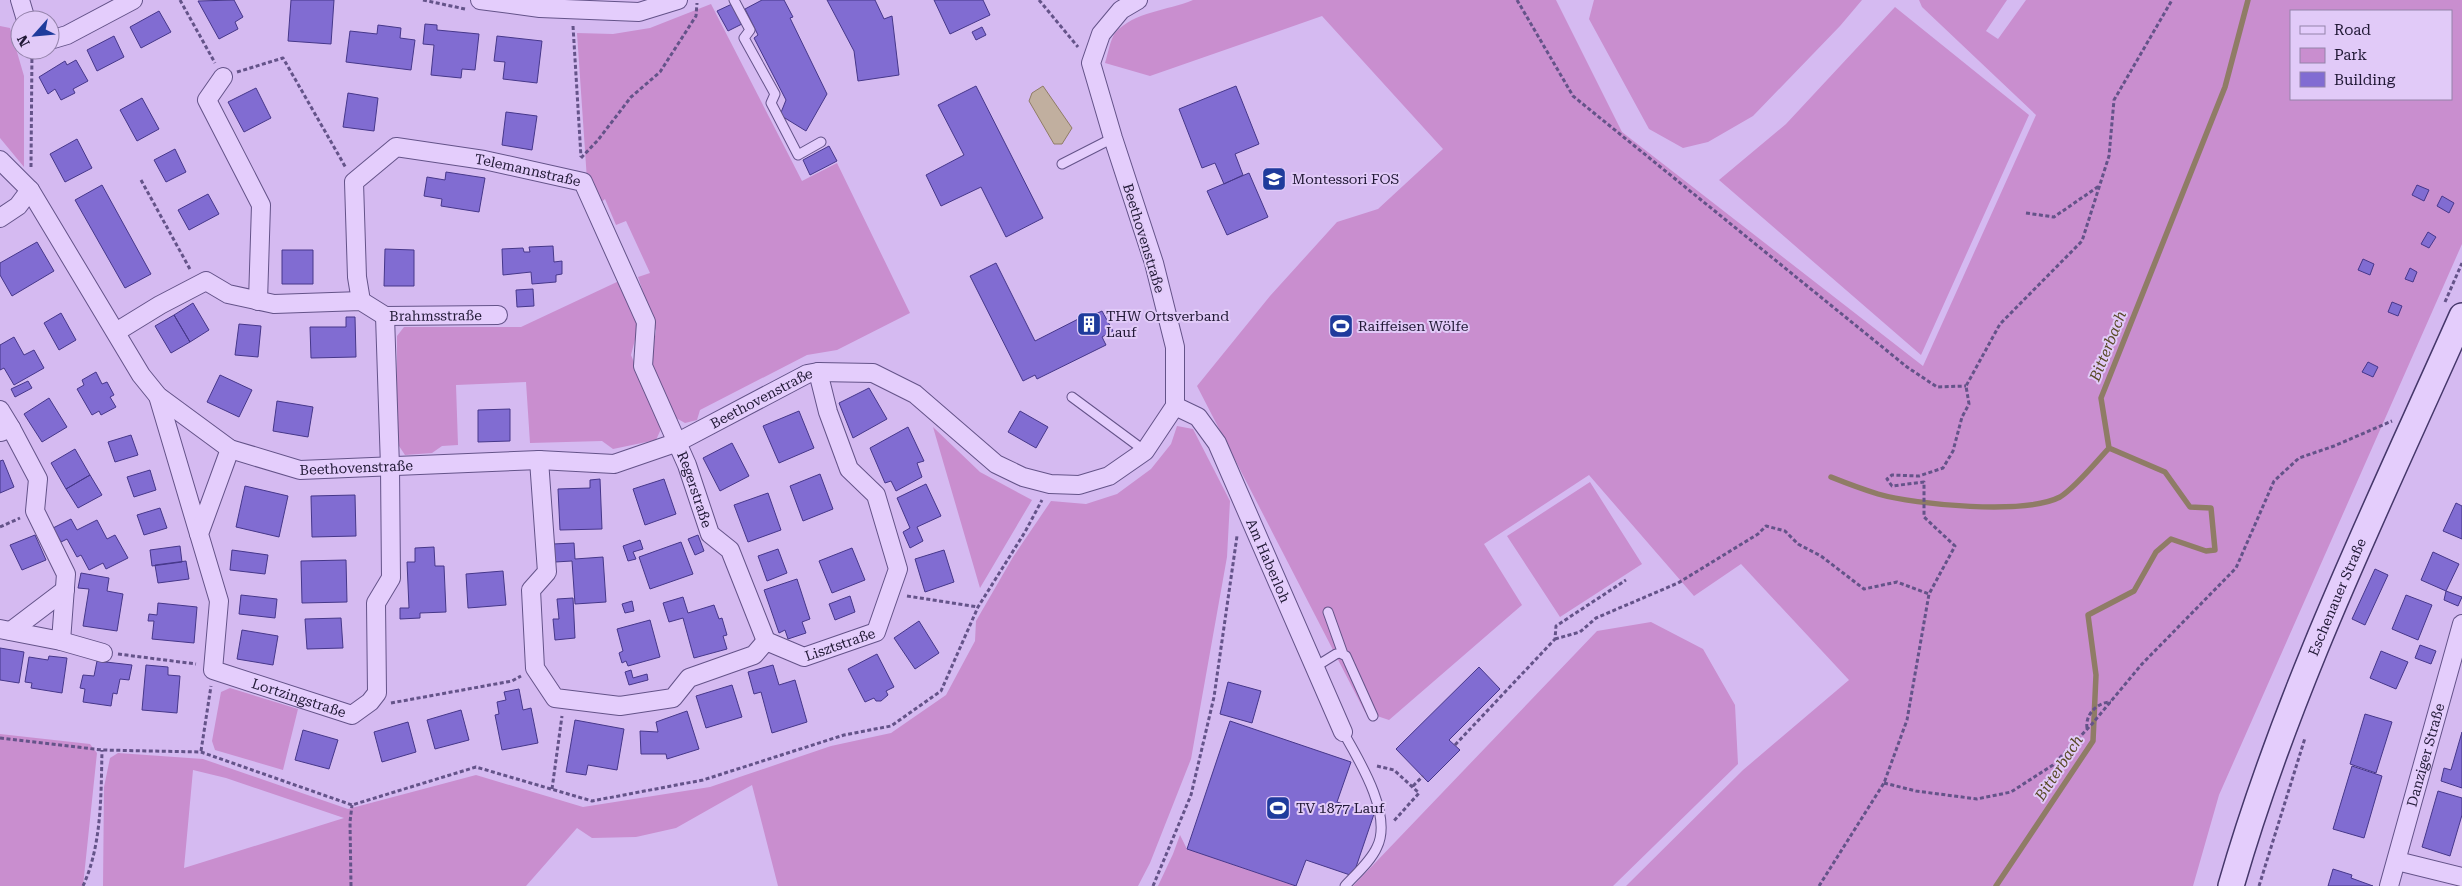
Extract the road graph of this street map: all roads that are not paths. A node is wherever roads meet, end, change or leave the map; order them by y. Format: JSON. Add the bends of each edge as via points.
{"nodes":[{"id":1,"x":133,"y":0,"type":"edge"},
{"id":2,"x":480,"y":0,"type":"edge"},
{"id":3,"x":678,"y":0,"type":"edge"},
{"id":4,"x":734,"y":0,"type":"edge"},
{"id":5,"x":1138,"y":0,"type":"edge"},
{"id":6,"x":60,"y":37,"type":"edge"},
{"id":7,"x":222,"y":77,"type":"road end"},
{"id":8,"x":1112,"y":138,"type":"junction"},
{"id":9,"x":821,"y":142,"type":"dead end"},
{"id":10,"x":0,"y":160,"type":"edge"},
{"id":11,"x":1062,"y":164,"type":"dead end"},
{"id":12,"x":30,"y":190,"type":"junction"},
{"id":13,"x":0,"y":218,"type":"edge"},
{"id":14,"x":258,"y":301,"type":"junction"},
{"id":15,"x":361,"y":301,"type":"junction"},
{"id":16,"x":498,"y":315,"type":"dead end"},
{"id":17,"x":385,"y":316,"type":"junction"},
{"id":18,"x":2462,"y":316,"type":"edge"},
{"id":19,"x":116,"y":332,"type":"junction"},
{"id":20,"x":818,"y":372,"type":"junction"},
{"id":21,"x":158,"y":396,"type":"junction"},
{"id":22,"x":1072,"y":397,"type":"dead end"},
{"id":23,"x":1175,"y":406,"type":"junction"},
{"id":24,"x":0,"y":410,"type":"edge"},
{"id":25,"x":6,"y":430,"type":"edge"},
{"id":26,"x":678,"y":442,"type":"junction"},
{"id":27,"x":230,"y":449,"type":"junction"},
{"id":28,"x":1145,"y":451,"type":"junction"},
{"id":29,"x":539,"y":460,"type":"junction"},
{"id":30,"x":390,"y":467,"type":"junction"},
{"id":31,"x":199,"y":534,"type":"junction"},
{"id":32,"x":65,"y":590,"type":"junction"},
{"id":33,"x":1328,"y":612,"type":"dead end"},
{"id":34,"x":2462,"y":624,"type":"edge"},
{"id":35,"x":5,"y":630,"type":"edge"},
{"id":36,"x":61,"y":641,"type":"junction"},
{"id":37,"x":766,"y":641,"type":"junction"},
{"id":38,"x":103,"y":653,"type":"road end"},
{"id":39,"x":1343,"y":654,"type":"junction"},
{"id":40,"x":1314,"y":667,"type":"junction"},
{"id":41,"x":2454,"y":683,"type":"edge"},
{"id":42,"x":1373,"y":716,"type":"dead end"},
{"id":43,"x":1343,"y":732,"type":"joint"},
{"id":44,"x":2397,"y":861,"type":"junction"},
{"id":45,"x":2462,"y":877,"type":"edge"},
{"id":46,"x":1345,"y":886,"type":"edge"},
{"id":47,"x":2231,"y":886,"type":"edge"},
{"id":48,"x":2389,"y":886,"type":"edge"}],
"edges":[{"from":1,"to":6,"type":"street"},
{"from":2,"to":3,"type":"street","via":[[519,6],[639,12]]},
{"from":4,"to":9,"type":"lane","via":[[750,30],[744,38],[775,94],[771,103],[798,155]]},
{"from":5,"to":8,"type":"street","name":"Beethovenstraße","via":[[1121,10],[1102,34],[1091,63]]},
{"from":7,"to":14,"type":"street","via":[[207,100],[261,204]]},
{"from":8,"to":11,"type":"lane"},
{"from":8,"to":23,"type":"street","name":"Beethovenstraße","via":[[1154,263],[1175,347]]},
{"from":10,"to":12,"type":"street","name":"Beethovenstraße"},
{"from":12,"to":13,"type":"street","via":[[18,206]]},
{"from":12,"to":19,"type":"street","name":"Beethovenstraße"},
{"from":14,"to":15,"type":"street","via":[[274,304]]},
{"from":14,"to":19,"type":"street","via":[[228,294],[206,281]]},
{"from":15,"to":17,"type":"street","name":"Brahmsstraße"},
{"from":15,"to":26,"type":"street","name":"Telemannstraße","via":[[357,277],[354,182],[396,147],[484,160],[583,182],[646,322],[643,366]]},
{"from":16,"to":17,"type":"street","name":"Brahmsstraße"},
{"from":17,"to":30,"type":"street"},
{"from":18,"to":47,"type":"main road","name":"Eschenauer Straße","via":[[2300,683],[2267,770]]},
{"from":19,"to":21,"type":"street","name":"Beethovenstraße","via":[[141,375]]},
{"from":20,"to":26,"type":"street","name":"Beethovenstraße","via":[[806,374]]},
{"from":20,"to":28,"type":"street","name":"Beethovenstraße","via":[[873,374],[915,394],[996,464],[1023,477],[1050,484],[1079,485],[1109,476]]},
{"from":20,"to":37,"type":"street","name":"Lisztstraße","via":[[828,412],[849,469],[876,495],[898,569],[876,632],[804,657]]},
{"from":21,"to":27,"type":"street","name":"Beethovenstraße"},
{"from":21,"to":31,"type":"street"},
{"from":22,"to":28,"type":"lane"},
{"from":23,"to":28,"type":"street","name":"Beethovenstraße"},
{"from":23,"to":40,"type":"street","name":"Am Haberloh","via":[[1198,417],[1216,443]]},
{"from":24,"to":25,"type":"street"},
{"from":25,"to":32,"type":"street","via":[[38,479],[35,511],[66,574]]},
{"from":26,"to":29,"type":"street","name":"Beethovenstraße","via":[[614,464]]},
{"from":26,"to":37,"type":"street","name":"Regerstraße","via":[[710,534],[730,550]]},
{"from":27,"to":30,"type":"street","name":"Beethovenstraße","via":[[300,470]]},
{"from":27,"to":31,"type":"street"},
{"from":29,"to":30,"type":"street","name":"Beethovenstraße"},
{"from":29,"to":37,"type":"street","via":[[547,572],[531,590],[535,668],[556,698],[620,706],[672,698],[689,678],[754,655]]},
{"from":30,"to":31,"type":"street","name":"Lortzingstraße","via":[[391,578],[376,603],[377,693],[352,715],[213,670],[219,601]]},
{"from":32,"to":35,"type":"street"},
{"from":32,"to":36,"type":"street"},
{"from":33,"to":39,"type":"lane"},
{"from":34,"to":41,"type":"street","name":"Danziger Straße"},
{"from":35,"to":36,"type":"street"},
{"from":36,"to":38,"type":"street"},
{"from":39,"to":40,"type":"lane","via":[[1336,654]]},
{"from":39,"to":42,"type":"lane","via":[[1349,659]]},
{"from":40,"to":43,"type":"street","name":"Am Haberloh"},
{"from":41,"to":44,"type":"street","name":"Danziger Straße"},
{"from":43,"to":46,"type":"lane","via":[[1362,764],[1380,812],[1382,830],[1377,848]]},
{"from":44,"to":45,"type":"street"},
{"from":44,"to":48,"type":"street","name":"Danziger Straße"}]}
